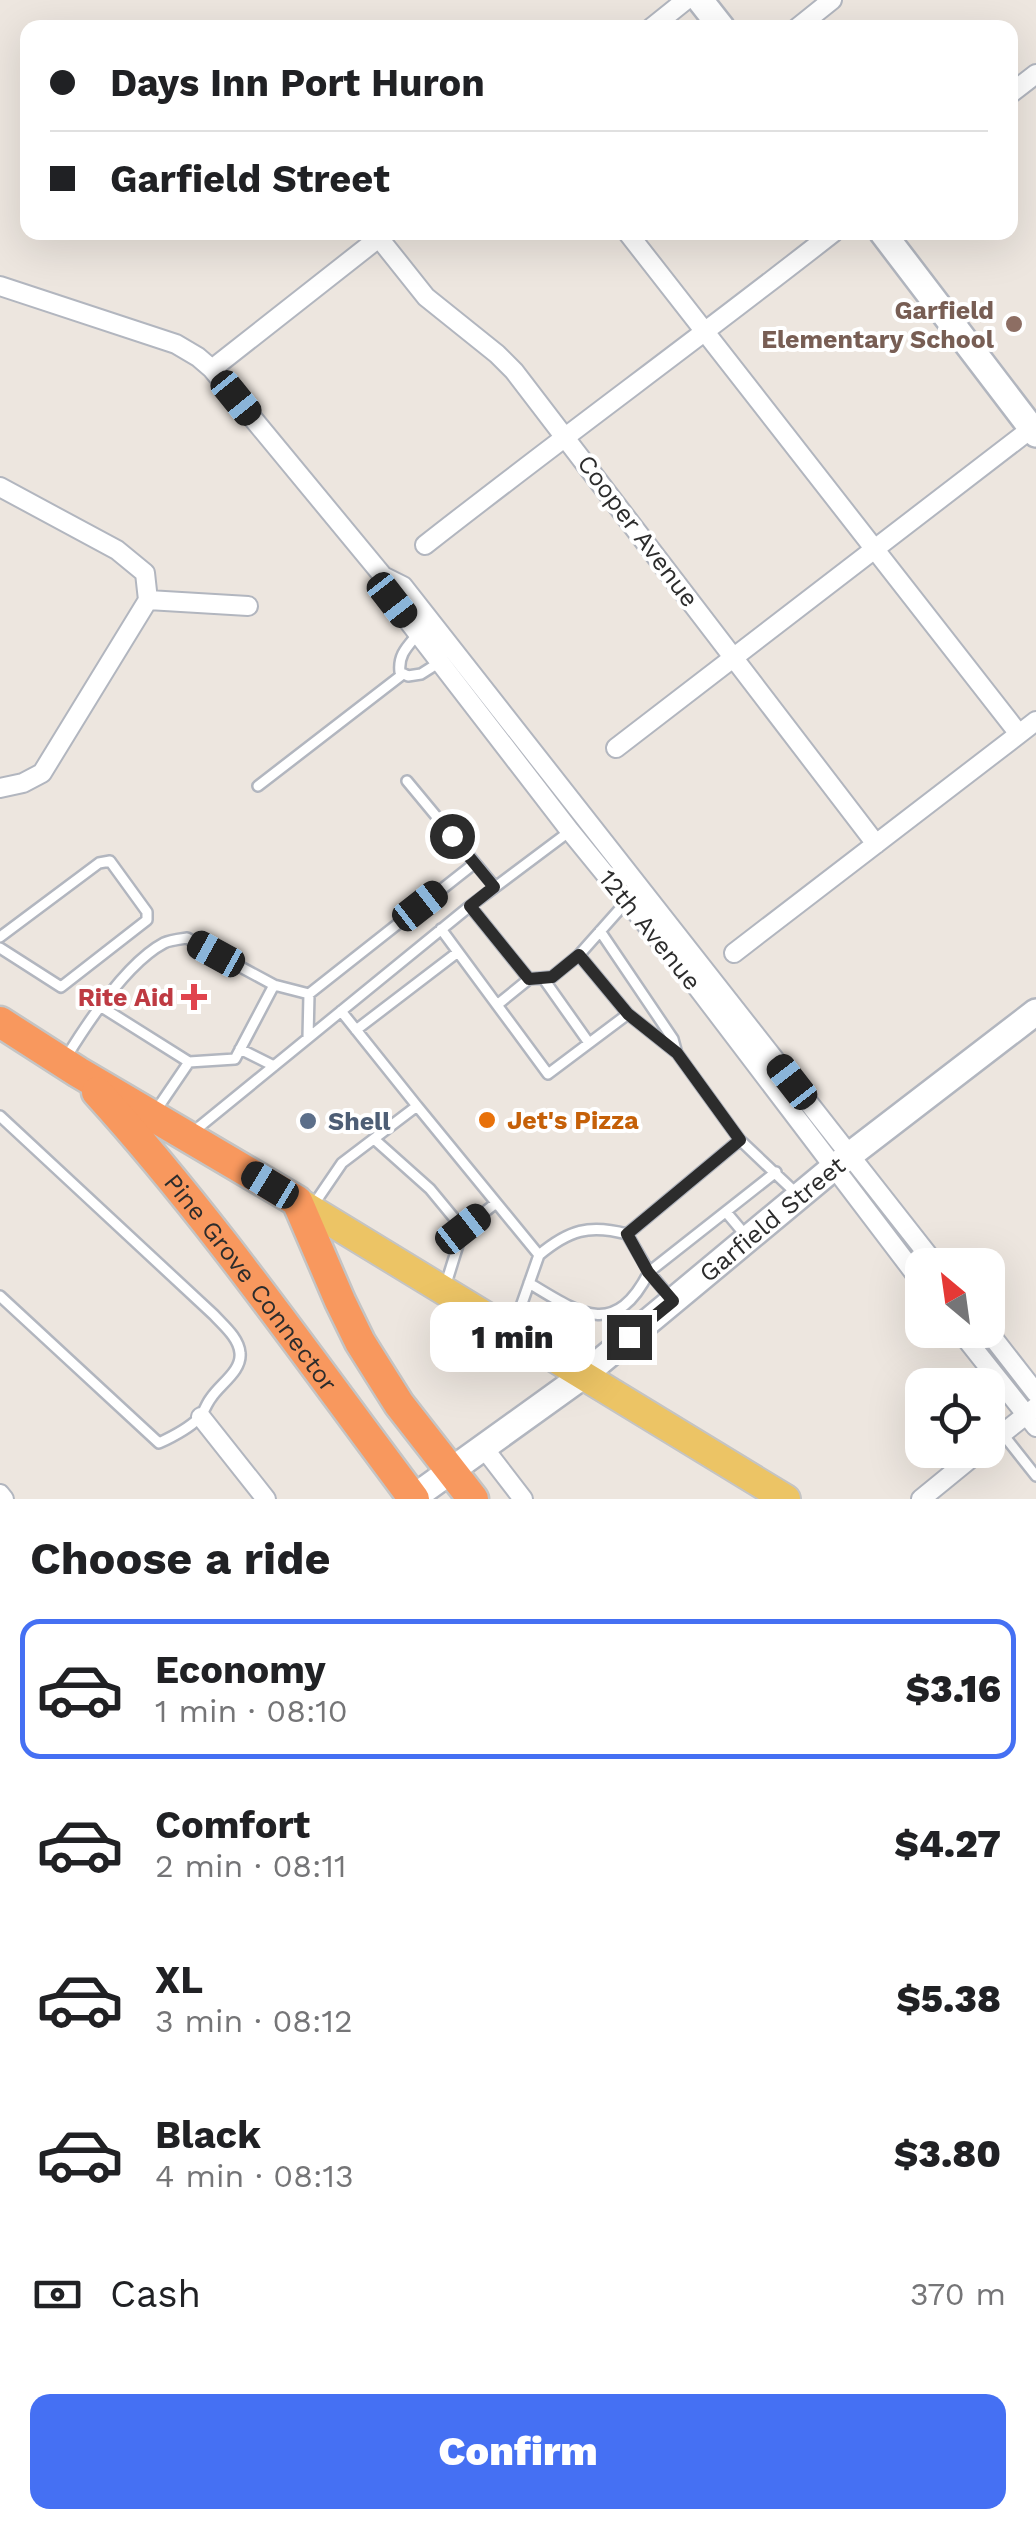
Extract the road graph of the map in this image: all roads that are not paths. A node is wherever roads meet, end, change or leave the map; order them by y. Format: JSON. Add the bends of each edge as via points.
{"nodes":[{"id":1,"x":686,"y":0,"type":"edge"},
{"id":2,"x":700,"y":0,"type":"edge"},
{"id":3,"x":832,"y":0,"type":"edge"},
{"id":4,"x":661,"y":20,"type":"edge"},
{"id":5,"x":716,"y":20,"type":"edge"},
{"id":6,"x":807,"y":20,"type":"edge"},
{"id":7,"x":376,"y":240,"type":"edge"},
{"id":8,"x":385,"y":240,"type":"edge"},
{"id":9,"x":633,"y":240,"type":"edge"},
{"id":10,"x":824,"y":240,"type":"edge"},
{"id":11,"x":888,"y":240,"type":"edge"},
{"id":12,"x":0,"y":286,"type":"edge"},
{"id":13,"x":704,"y":333,"type":"junction"},
{"id":14,"x":212,"y":368,"type":"junction"},
{"id":15,"x":1034,"y":431,"type":"edge"},
{"id":16,"x":565,"y":435,"type":"junction"},
{"id":17,"x":0,"y":487,"type":"edge"},
{"id":18,"x":425,"y":545,"type":"dead end"},
{"id":19,"x":875,"y":550,"type":"junction"},
{"id":20,"x":383,"y":576,"type":"junction"},
{"id":21,"x":148,"y":600,"type":"junction"},
{"id":22,"x":248,"y":606,"type":"dead end"},
{"id":23,"x":418,"y":634,"type":"junction"},
{"id":24,"x":734,"y":657,"type":"junction"},
{"id":25,"x":440,"y":662,"type":"junction"},
{"id":26,"x":403,"y":674,"type":"junction"},
{"id":27,"x":1036,"y":721,"type":"edge"},
{"id":28,"x":1019,"y":734,"type":"junction"},
{"id":29,"x":616,"y":748,"type":"dead end"},
{"id":30,"x":407,"y":781,"type":"dead end"},
{"id":31,"x":258,"y":786,"type":"dead end"},
{"id":32,"x":0,"y":788,"type":"edge"},
{"id":33,"x":570,"y":831,"type":"junction"},
{"id":34,"x":876,"y":844,"type":"junction"},
{"id":35,"x":475,"y":863,"type":"junction"},
{"id":36,"x":494,"y":887,"type":"junction"},
{"id":37,"x":627,"y":901,"type":"junction"},
{"id":38,"x":470,"y":906,"type":"junction"},
{"id":39,"x":441,"y":929,"type":"junction"},
{"id":40,"x":600,"y":931,"type":"junction"},
{"id":41,"x":0,"y":937,"type":"edge"},
{"id":42,"x":0,"y":948,"type":"edge"},
{"id":43,"x":458,"y":952,"type":"junction"},
{"id":44,"x":734,"y":953,"type":"dead end"},
{"id":45,"x":579,"y":955,"type":"junction"},
{"id":46,"x":542,"y":978,"type":"junction"},
{"id":47,"x":529,"y":979,"type":"junction"},
{"id":48,"x":274,"y":985,"type":"junction"},
{"id":49,"x":309,"y":994,"type":"junction"},
{"id":50,"x":497,"y":1005,"type":"junction"},
{"id":51,"x":100,"y":1006,"type":"junction"},
{"id":52,"x":341,"y":1011,"type":"junction"},
{"id":53,"x":1036,"y":1012,"type":"edge"},
{"id":54,"x":628,"y":1014,"type":"junction"},
{"id":55,"x":0,"y":1022,"type":"edge"},
{"id":56,"x":356,"y":1030,"type":"junction"},
{"id":57,"x":308,"y":1038,"type":"junction"},
{"id":58,"x":589,"y":1042,"type":"junction"},
{"id":59,"x":240,"y":1049,"type":"junction"},
{"id":60,"x":677,"y":1053,"type":"junction"},
{"id":61,"x":189,"y":1062,"type":"junction"},
{"id":62,"x":274,"y":1066,"type":"junction"},
{"id":63,"x":70,"y":1067,"type":"junction"},
{"id":64,"x":417,"y":1106,"type":"junction"},
{"id":65,"x":153,"y":1115,"type":"junction"},
{"id":66,"x":0,"y":1116,"type":"edge"},
{"id":67,"x":188,"y":1136,"type":"junction"},
{"id":68,"x":374,"y":1139,"type":"junction"},
{"id":69,"x":740,"y":1140,"type":"junction"},
{"id":70,"x":841,"y":1162,"type":"junction"},
{"id":71,"x":776,"y":1172,"type":"junction"},
{"id":72,"x":799,"y":1196,"type":"junction"},
{"id":73,"x":496,"y":1202,"type":"junction"},
{"id":74,"x":304,"y":1205,"type":"junction"},
{"id":75,"x":726,"y":1212,"type":"junction"},
{"id":76,"x":463,"y":1229,"type":"junction"},
{"id":77,"x":627,"y":1234,"type":"junction"},
{"id":78,"x":748,"y":1239,"type":"junction"},
{"id":79,"x":920,"y":1248,"type":"edge"},
{"id":80,"x":539,"y":1254,"type":"junction"},
{"id":81,"x":905,"y":1257,"type":"edge"},
{"id":82,"x":648,"y":1272,"type":"junction"},
{"id":83,"x":529,"y":1283,"type":"junction"},
{"id":84,"x":444,"y":1290,"type":"junction"},
{"id":85,"x":0,"y":1296,"type":"edge"},
{"id":86,"x":673,"y":1301,"type":"junction"},
{"id":87,"x":512,"y":1332,"type":"junction"},
{"id":88,"x":975,"y":1348,"type":"edge"},
{"id":89,"x":1000,"y":1348,"type":"edge"},
{"id":90,"x":584,"y":1375,"type":"junction"},
{"id":91,"x":1036,"y":1393,"type":"edge"},
{"id":92,"x":1033,"y":1416,"type":"edge"},
{"id":93,"x":200,"y":1417,"type":"junction"},
{"id":94,"x":1005,"y":1433,"type":"edge"},
{"id":95,"x":483,"y":1446,"type":"junction"},
{"id":96,"x":1005,"y":1448,"type":"edge"},
{"id":97,"x":959,"y":1468,"type":"edge"},
{"id":98,"x":450,"y":1471,"type":"junction"},
{"id":99,"x":1036,"y":1476,"type":"edge"},
{"id":100,"x":760,"y":1489,"type":"edge"},
{"id":101,"x":266,"y":1499,"type":"edge"},
{"id":102,"x":413,"y":1499,"type":"edge"},
{"id":103,"x":473,"y":1499,"type":"edge"},
{"id":104,"x":524,"y":1499,"type":"edge"},
{"id":105,"x":786,"y":1499,"type":"edge"},
{"id":106,"x":921,"y":1499,"type":"edge"}],
"edges":[{"from":1,"to":4,"type":"street"},
{"from":2,"to":5,"type":"street"},
{"from":3,"to":6,"type":"street"},
{"from":7,"to":14,"type":"street"},
{"from":8,"to":16,"type":"street","name":"Cooper Avenue","via":[[426,298],[514,371]]},
{"from":9,"to":13,"type":"street"},
{"from":10,"to":13,"type":"street"},
{"from":11,"to":15,"type":"street"},
{"from":12,"to":14,"type":"street","name":"12th Avenue","via":[[176,344]]},
{"from":13,"to":16,"type":"street"},
{"from":13,"to":19,"type":"street"},
{"from":14,"to":20,"type":"street","name":"12th Avenue"},
{"from":15,"to":19,"type":"street"},
{"from":16,"to":18,"type":"street"},
{"from":16,"to":24,"type":"street","name":"Cooper Avenue"},
{"from":17,"to":21,"type":"street","via":[[117,550],[145,573]]},
{"from":19,"to":24,"type":"street"},
{"from":19,"to":28,"type":"street"},
{"from":20,"to":23,"type":"street","name":"12th Avenue"},
{"from":20,"to":70,"type":"street","name":"12th Avenue","via":[[402,586]]},
{"from":21,"to":22,"type":"street"},
{"from":21,"to":32,"type":"street","via":[[42,773]]},
{"from":23,"to":25,"type":"street","name":"12th Avenue"},
{"from":23,"to":26,"type":"lane","via":[[399,662]]},
{"from":24,"to":29,"type":"street"},
{"from":24,"to":34,"type":"street","name":"Cooper Avenue"},
{"from":25,"to":26,"type":"lane","via":[[422,674]]},
{"from":25,"to":33,"type":"street","name":"12th Avenue"},
{"from":26,"to":31,"type":"lane"},
{"from":27,"to":28,"type":"street"},
{"from":28,"to":34,"type":"street"},
{"from":30,"to":35,"type":"lane"},
{"from":33,"to":36,"type":"lane"},
{"from":33,"to":37,"type":"street","name":"12th Avenue"},
{"from":34,"to":44,"type":"street"},
{"from":35,"to":36,"type":"lane"},
{"from":35,"to":49,"type":"lane"},
{"from":36,"to":38,"type":"lane"},
{"from":37,"to":40,"type":"lane"},
{"from":37,"to":70,"type":"street","name":"12th Avenue"},
{"from":38,"to":39,"type":"lane"},
{"from":38,"to":47,"type":"lane"},
{"from":39,"to":43,"type":"lane"},
{"from":39,"to":52,"type":"lane"},
{"from":40,"to":45,"type":"lane"},
{"from":40,"to":60,"type":"lane"},
{"from":41,"to":42,"type":"lane","via":[[110,860],[147,912],[147,920],[61,987]]},
{"from":43,"to":50,"type":"lane"},
{"from":43,"to":56,"type":"lane"},
{"from":45,"to":46,"type":"lane"},
{"from":45,"to":54,"type":"lane"},
{"from":46,"to":47,"type":"lane"},
{"from":46,"to":58,"type":"lane"},
{"from":47,"to":50,"type":"lane"},
{"from":48,"to":49,"type":"lane"},
{"from":48,"to":51,"type":"lane","via":[[187,938],[165,943],[134,967]]},
{"from":48,"to":59,"type":"lane"},
{"from":49,"to":57,"type":"lane"},
{"from":50,"to":58,"type":"lane","via":[[548,1074]]},
{"from":51,"to":61,"type":"lane"},
{"from":51,"to":63,"type":"lane"},
{"from":52,"to":56,"type":"lane"},
{"from":52,"to":57,"type":"lane"},
{"from":53,"to":70,"type":"street","name":"Garfield Street"},
{"from":54,"to":58,"type":"lane"},
{"from":54,"to":60,"type":"lane"},
{"from":55,"to":63,"type":"highway"},
{"from":56,"to":64,"type":"lane"},
{"from":57,"to":62,"type":"lane"},
{"from":59,"to":61,"type":"lane","via":[[235,1059]]},
{"from":59,"to":62,"type":"lane"},
{"from":60,"to":69,"type":"lane"},
{"from":61,"to":65,"type":"lane"},
{"from":62,"to":67,"type":"lane"},
{"from":63,"to":65,"type":"highway"},
{"from":63,"to":102,"type":"highway","name":"Pine Grove Connector","via":[[141,1140]]},
{"from":64,"to":68,"type":"lane"},
{"from":64,"to":73,"type":"lane"},
{"from":65,"to":67,"type":"highway"},
{"from":66,"to":93,"type":"lane","via":[[237,1341],[240,1360]]},
{"from":67,"to":74,"type":"highway"},
{"from":68,"to":74,"type":"lane"},
{"from":68,"to":76,"type":"lane"},
{"from":69,"to":71,"type":"lane"},
{"from":69,"to":77,"type":"lane"},
{"from":70,"to":72,"type":"street","name":"Garfield Street"},
{"from":70,"to":79,"type":"street","name":"12th Avenue"},
{"from":70,"to":81,"type":"street","name":"12th Avenue"},
{"from":71,"to":72,"type":"lane"},
{"from":71,"to":75,"type":"lane"},
{"from":72,"to":78,"type":"street","name":"Garfield Street"},
{"from":73,"to":76,"type":"lane"},
{"from":73,"to":80,"type":"lane"},
{"from":74,"to":84,"type":"main road"},
{"from":74,"to":98,"type":"highway","name":"Pine Grove Connector","via":[[360,1342]]},
{"from":75,"to":78,"type":"lane"},
{"from":75,"to":82,"type":"lane"},
{"from":76,"to":84,"type":"lane"},
{"from":77,"to":80,"type":"lane","via":[[590,1228]]},
{"from":77,"to":82,"type":"lane"},
{"from":78,"to":86,"type":"street","name":"Garfield Street"},
{"from":80,"to":83,"type":"lane"},
{"from":82,"to":83,"type":"lane","via":[[638,1293],[604,1316],[562,1303]]},
{"from":82,"to":86,"type":"lane"},
{"from":83,"to":87,"type":"lane"},
{"from":84,"to":87,"type":"main road"},
{"from":85,"to":93,"type":"lane","via":[[159,1443]]},
{"from":86,"to":90,"type":"street","name":"Garfield Street"},
{"from":87,"to":90,"type":"main road"},
{"from":88,"to":92,"type":"street"},
{"from":89,"to":91,"type":"street"},
{"from":90,"to":95,"type":"street","name":"Garfield Street"},
{"from":90,"to":100,"type":"main road"},
{"from":92,"to":94,"type":"street"},
{"from":93,"to":101,"type":"street"},
{"from":95,"to":98,"type":"street","name":"Garfield Street"},
{"from":95,"to":104,"type":"street"},
{"from":96,"to":99,"type":"lane"},
{"from":97,"to":106,"type":"street"},
{"from":98,"to":102,"type":"street","name":"Garfield Street"},
{"from":98,"to":103,"type":"highway","name":"Pine Grove Connector"},
{"from":100,"to":105,"type":"main road"}]}
